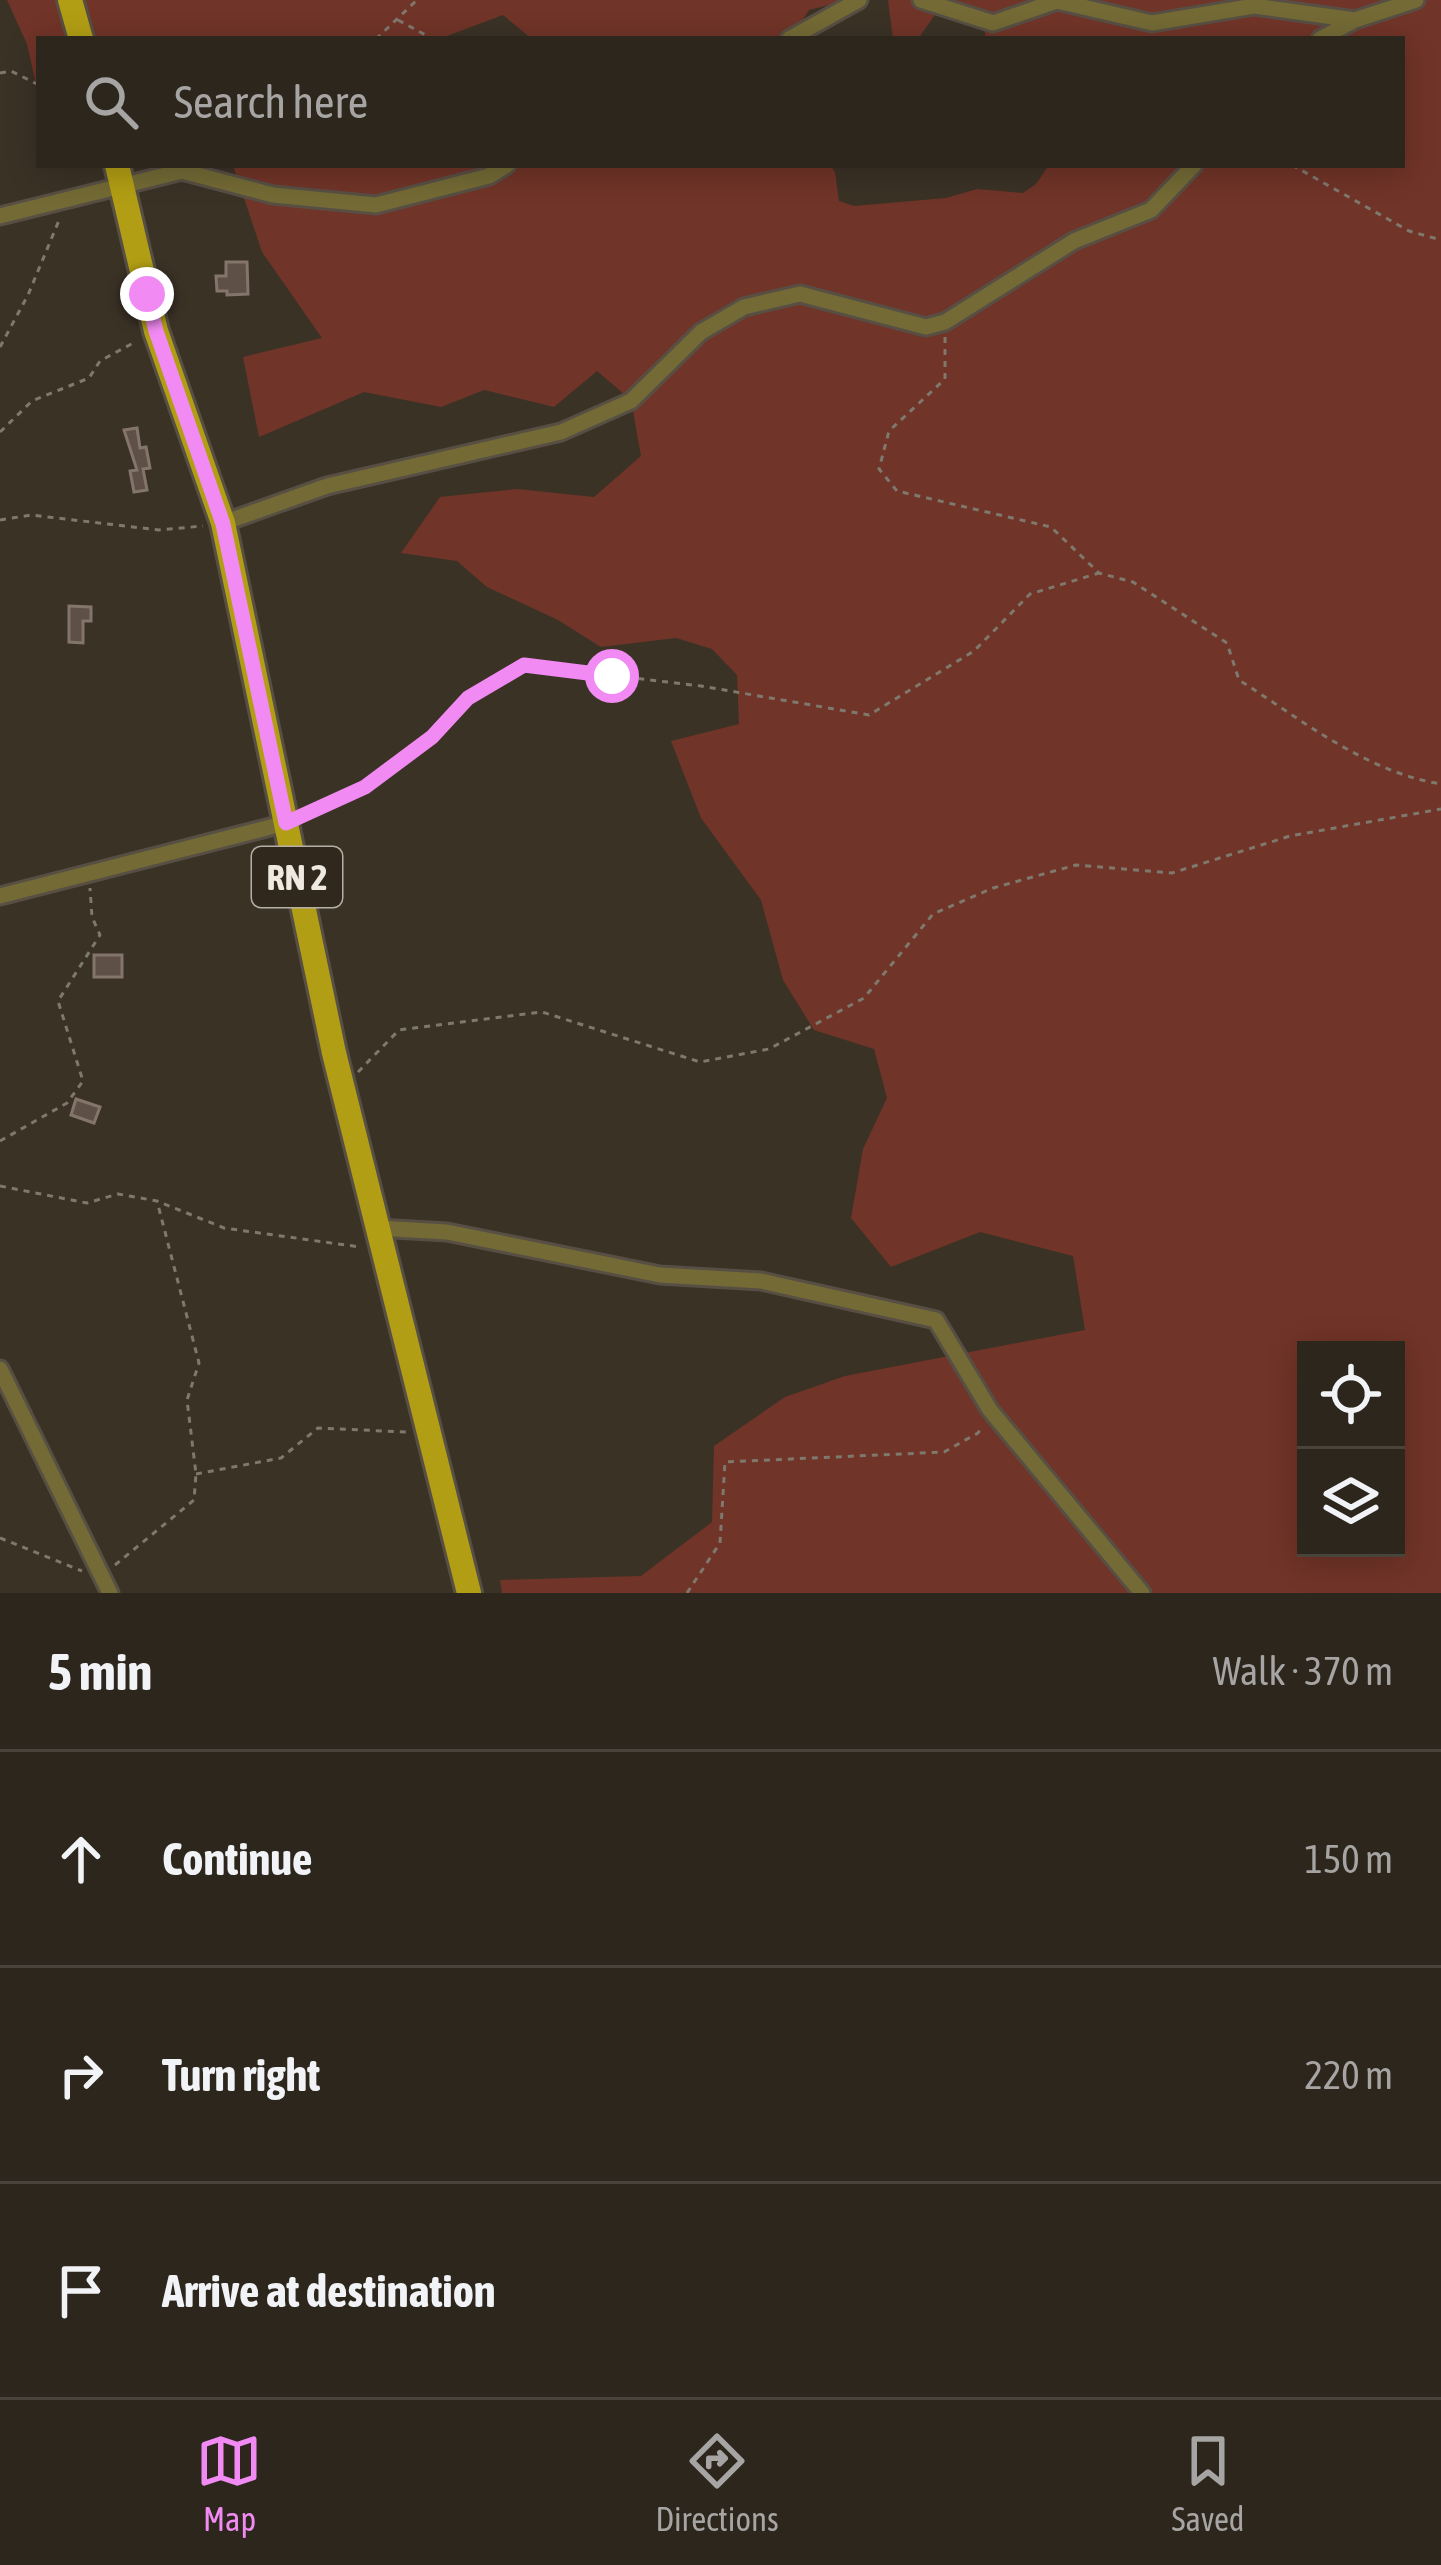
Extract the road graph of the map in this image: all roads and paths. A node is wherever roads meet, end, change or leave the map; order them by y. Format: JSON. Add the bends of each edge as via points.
{"nodes":[{"id":1,"x":70,"y":0,"type":"edge"},
{"id":2,"x":417,"y":0,"type":"edge"},
{"id":3,"x":859,"y":0,"type":"edge"},
{"id":4,"x":922,"y":0,"type":"edge"},
{"id":5,"x":1416,"y":0,"type":"edge"},
{"id":6,"x":396,"y":20,"type":"junction"},
{"id":7,"x":1355,"y":20,"type":"junction"},
{"id":8,"x":80,"y":36,"type":"edge"},
{"id":9,"x":379,"y":36,"type":"edge"},
{"id":10,"x":427,"y":36,"type":"edge"},
{"id":11,"x":794,"y":36,"type":"edge"},
{"id":12,"x":1326,"y":36,"type":"edge"},
{"id":13,"x":0,"y":73,"type":"edge"},
{"id":14,"x":36,"y":84,"type":"edge"},
{"id":15,"x":502,"y":168,"type":"edge"},
{"id":16,"x":1191,"y":168,"type":"edge"},
{"id":17,"x":1297,"y":168,"type":"edge"},
{"id":18,"x":119,"y":174,"type":"edge"},
{"id":19,"x":69,"y":197,"type":"junction"},
{"id":20,"x":0,"y":216,"type":"edge"},
{"id":21,"x":1441,"y":240,"type":"edge"},
{"id":22,"x":945,"y":322,"type":"junction"},
{"id":23,"x":156,"y":331,"type":"junction"},
{"id":24,"x":0,"y":347,"type":"edge"},
{"id":25,"x":0,"y":432,"type":"edge"},
{"id":26,"x":0,"y":520,"type":"edge"},
{"id":27,"x":223,"y":524,"type":"junction"},
{"id":28,"x":1099,"y":573,"type":"junction"},
{"id":29,"x":1441,"y":784,"type":"edge"},
{"id":30,"x":1441,"y":809,"type":"edge"},
{"id":31,"x":286,"y":823,"type":"junction"},
{"id":32,"x":90,"y":874,"type":"junction"},
{"id":33,"x":0,"y":896,"type":"edge"},
{"id":34,"x":342,"y":1088,"type":"junction"},
{"id":35,"x":0,"y":1141,"type":"edge"},
{"id":36,"x":0,"y":1186,"type":"edge"},
{"id":37,"x":157,"y":1201,"type":"junction"},
{"id":38,"x":379,"y":1239,"type":"junction"},
{"id":39,"x":0,"y":1369,"type":"edge"},
{"id":40,"x":990,"y":1409,"type":"junction"},
{"id":41,"x":426,"y":1431,"type":"junction"},
{"id":42,"x":196,"y":1474,"type":"junction"},
{"id":43,"x":0,"y":1538,"type":"edge"},
{"id":44,"x":100,"y":1578,"type":"junction"},
{"id":45,"x":110,"y":1593,"type":"edge"},
{"id":46,"x":469,"y":1593,"type":"edge"},
{"id":47,"x":687,"y":1593,"type":"edge"},
{"id":48,"x":1142,"y":1593,"type":"edge"}],
"edges":[{"from":1,"to":8,"type":"main road"},
{"from":2,"to":6,"type":"path"},
{"from":3,"to":11,"type":"street"},
{"from":4,"to":7,"type":"street","via":[[993,23],[1057,1],[1152,23],[1254,6]]},
{"from":5,"to":7,"type":"street"},
{"from":6,"to":9,"type":"path"},
{"from":6,"to":10,"type":"path"},
{"from":7,"to":12,"type":"street"},
{"from":13,"to":14,"type":"path"},
{"from":15,"to":18,"type":"street","via":[[376,205],[273,195],[182,171]]},
{"from":16,"to":22,"type":"street","via":[[1151,210],[1074,241]]},
{"from":17,"to":21,"type":"path"},
{"from":18,"to":19,"type":"street"},
{"from":18,"to":23,"type":"main road","number":"RN 2"},
{"from":19,"to":20,"type":"street"},
{"from":19,"to":24,"type":"path"},
{"from":22,"to":27,"type":"street","via":[[926,327],[800,294],[744,307],[701,332],[632,400],[561,432],[327,486]]},
{"from":22,"to":28,"type":"path","via":[[945,379],[889,431],[879,469],[897,491],[1051,527]]},
{"from":23,"to":25,"type":"path","via":[[100,361],[89,378],[32,401]]},
{"from":23,"to":27,"type":"main road","number":"RN 2"},
{"from":26,"to":27,"type":"path","via":[[31,515],[159,530]]},
{"from":27,"to":31,"type":"main road","number":"RN 2"},
{"from":28,"to":29,"type":"path","via":[[1133,582],[1227,644],[1239,680],[1354,752],[1405,778]]},
{"from":28,"to":31,"type":"path","via":[[1030,593],[974,651],[868,715],[524,665],[468,698],[365,787]]},
{"from":30,"to":34,"type":"path","via":[[1290,836],[1172,873],[1076,865],[993,888],[933,914],[865,998],[769,1049],[700,1062],[542,1012],[399,1030]]},
{"from":31,"to":32,"type":"street"},
{"from":31,"to":34,"type":"main road","number":"RN 2"},
{"from":32,"to":33,"type":"street"},
{"from":32,"to":35,"type":"path","via":[[100,935],[58,1001],[83,1082],[67,1103]]},
{"from":34,"to":38,"type":"main road","number":"RN 2"},
{"from":36,"to":37,"type":"path","via":[[88,1203],[118,1194]]},
{"from":37,"to":38,"type":"path","via":[[224,1228]]},
{"from":37,"to":42,"type":"path","via":[[199,1363],[188,1400]]},
{"from":38,"to":40,"type":"street","via":[[447,1232],[660,1275],[761,1281],[936,1320]]},
{"from":38,"to":41,"type":"main road","number":"RN 2"},
{"from":39,"to":44,"type":"street"},
{"from":40,"to":47,"type":"path","via":[[978,1433],[944,1452],[725,1462],[720,1543]]},
{"from":40,"to":48,"type":"street"},
{"from":41,"to":42,"type":"path","via":[[318,1428],[281,1458]]},
{"from":41,"to":46,"type":"main road","number":"RN 2"},
{"from":42,"to":44,"type":"path","via":[[194,1500]]},
{"from":43,"to":44,"type":"path"},
{"from":44,"to":45,"type":"street"}]}
